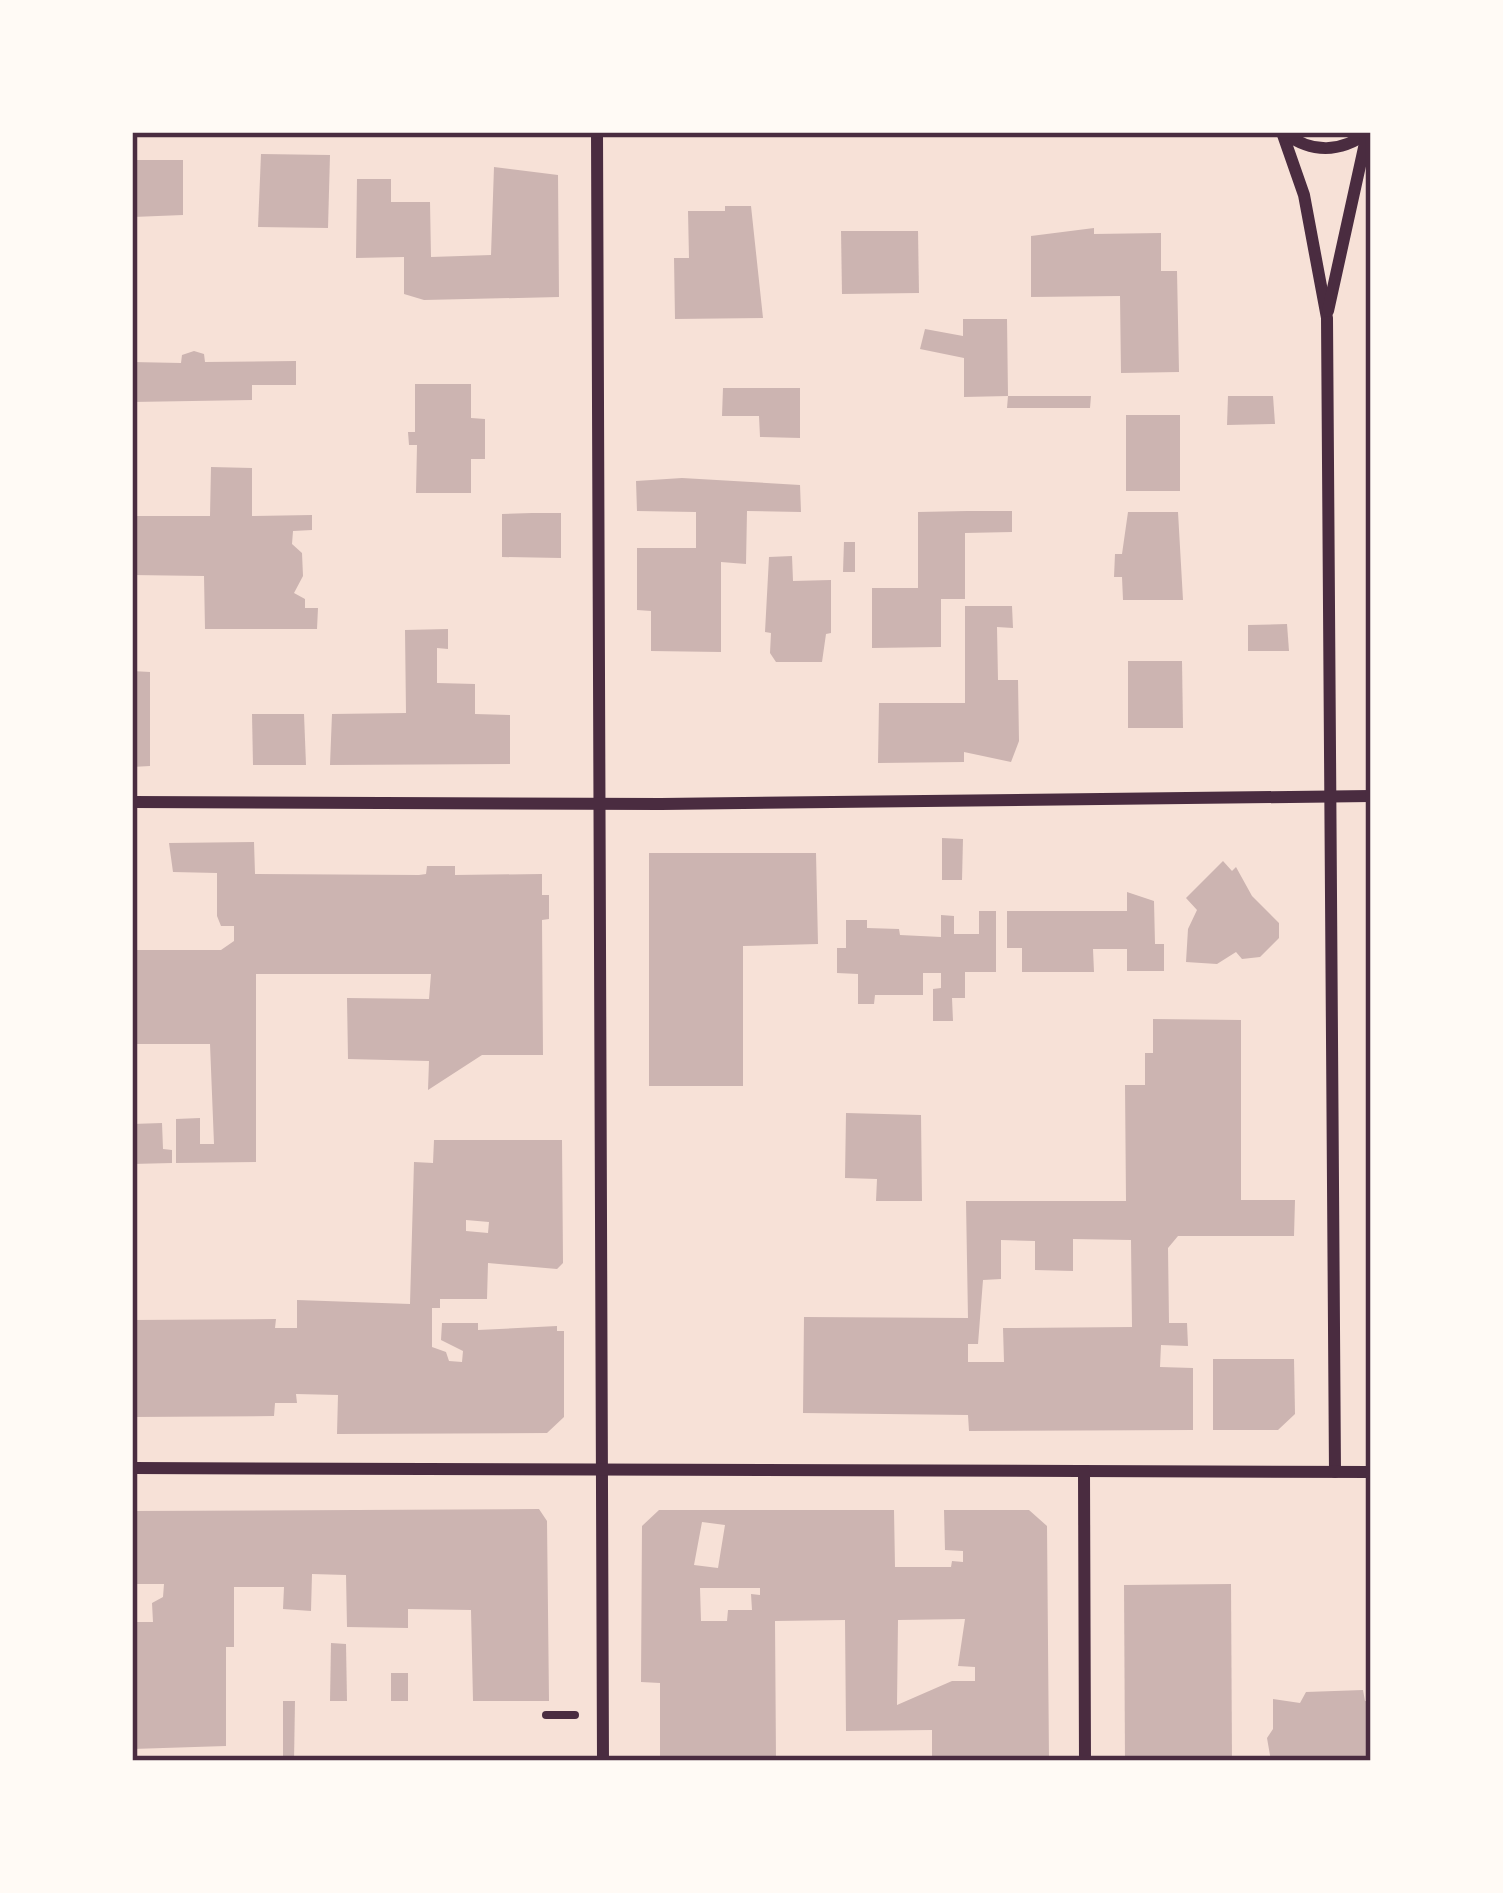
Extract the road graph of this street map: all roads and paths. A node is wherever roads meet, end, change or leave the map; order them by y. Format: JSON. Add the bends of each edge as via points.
{"nodes":[{"id":1,"x":597,"y":132,"type":"edge"},
{"id":2,"x":1283,"y":132,"type":"edge"},
{"id":3,"x":1368,"y":133,"type":"edge"},
{"id":4,"x":1327,"y":318,"type":"junction"},
{"id":5,"x":1334,"y":795,"type":"junction"},
{"id":6,"x":1371,"y":796,"type":"edge"},
{"id":7,"x":132,"y":802,"type":"edge"},
{"id":8,"x":598,"y":804,"type":"junction"},
{"id":9,"x":132,"y":1468,"type":"edge"},
{"id":10,"x":602,"y":1471,"type":"junction"},
{"id":11,"x":1084,"y":1472,"type":"junction"},
{"id":12,"x":1335,"y":1472,"type":"junction"},
{"id":13,"x":1371,"y":1472,"type":"edge"},
{"id":14,"x":603,"y":1761,"type":"edge"},
{"id":15,"x":1085,"y":1761,"type":"edge"}],
"edges":[{"from":1,"to":8,"type":"street"},
{"from":2,"to":3,"type":"street","via":[[1323,150]]},
{"from":2,"to":4,"type":"street"},
{"from":3,"to":4,"type":"street"},
{"from":4,"to":5,"type":"street"},
{"from":5,"to":6,"type":"street"},
{"from":5,"to":8,"type":"street"},
{"from":5,"to":12,"type":"street"},
{"from":7,"to":8,"type":"street"},
{"from":8,"to":10,"type":"street"},
{"from":9,"to":10,"type":"street"},
{"from":10,"to":11,"type":"street"},
{"from":10,"to":14,"type":"street"},
{"from":11,"to":12,"type":"street"},
{"from":11,"to":15,"type":"street"},
{"from":12,"to":13,"type":"street"}]}
